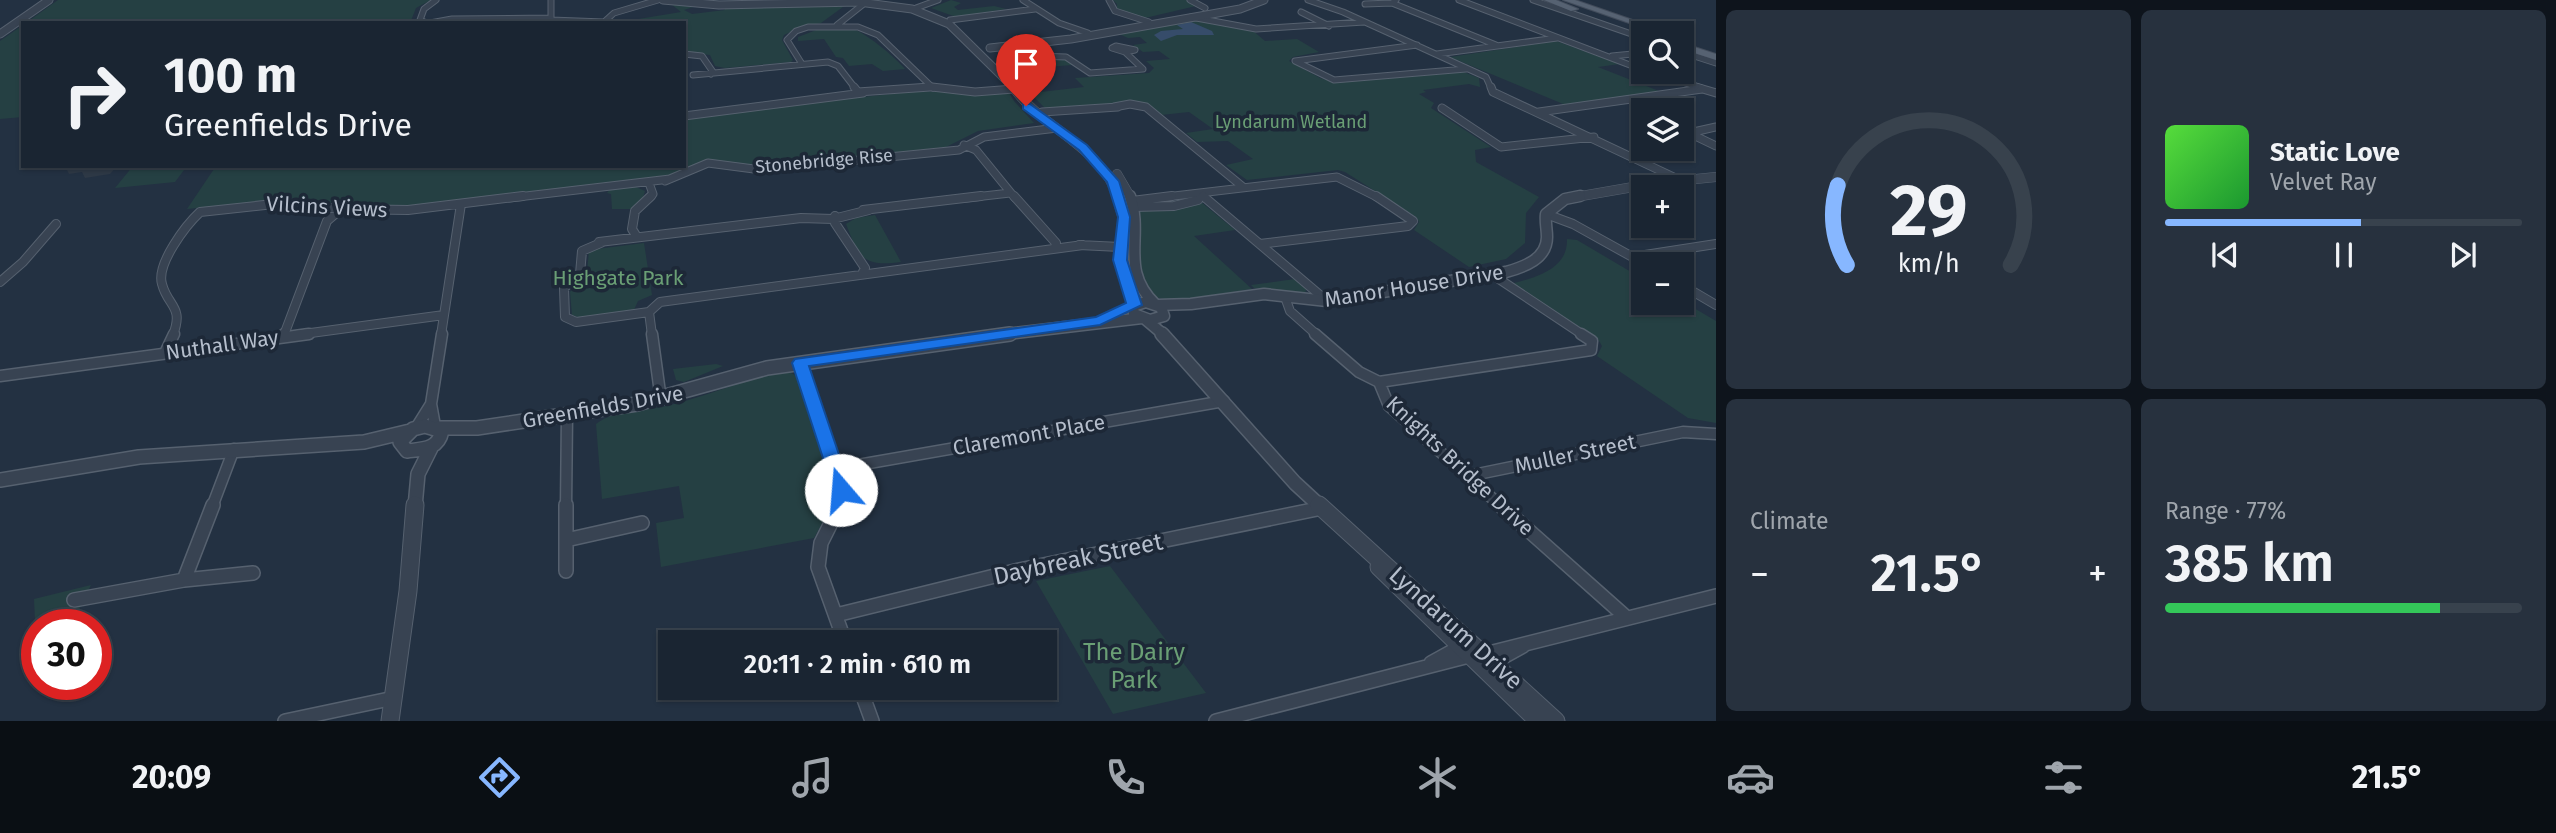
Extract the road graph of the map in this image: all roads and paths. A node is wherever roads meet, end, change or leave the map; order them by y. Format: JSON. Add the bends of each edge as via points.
{"nodes":[{"id":1,"x":38,"y":0,"type":"edge"},
{"id":2,"x":49,"y":0,"type":"edge"},
{"id":3,"x":436,"y":0,"type":"edge"},
{"id":4,"x":551,"y":0,"type":"edge"},
{"id":5,"x":648,"y":0,"type":"edge"},
{"id":6,"x":661,"y":0,"type":"edge"},
{"id":7,"x":678,"y":0,"type":"edge"},
{"id":8,"x":928,"y":0,"type":"edge"},
{"id":9,"x":938,"y":0,"type":"edge"},
{"id":10,"x":1023,"y":0,"type":"edge"},
{"id":11,"x":1109,"y":0,"type":"edge"},
{"id":12,"x":1190,"y":0,"type":"edge"},
{"id":13,"x":1251,"y":0,"type":"edge"},
{"id":14,"x":1264,"y":0,"type":"edge"},
{"id":15,"x":1298,"y":0,"type":"edge"},
{"id":16,"x":1308,"y":0,"type":"edge"},
{"id":17,"x":1459,"y":0,"type":"edge"},
{"id":18,"x":1533,"y":0,"type":"edge"},
{"id":19,"x":1548,"y":0,"type":"edge"},
{"id":20,"x":1567,"y":0,"type":"edge"},
{"id":21,"x":779,"y":1,"type":"edge"},
{"id":22,"x":790,"y":1,"type":"edge"},
{"id":23,"x":864,"y":1,"type":"edge"},
{"id":24,"x":1394,"y":1,"type":"edge"},
{"id":25,"x":1365,"y":4,"type":"dead end"},
{"id":26,"x":910,"y":8,"type":"junction"},
{"id":27,"x":1035,"y":9,"type":"junction"},
{"id":28,"x":625,"y":10,"type":"junction"},
{"id":29,"x":1208,"y":10,"type":"junction"},
{"id":30,"x":1340,"y":11,"type":"junction"},
{"id":31,"x":1301,"y":12,"type":"dead end"},
{"id":32,"x":1189,"y":16,"type":"junction"},
{"id":33,"x":551,"y":18,"type":"junction"},
{"id":34,"x":423,"y":21,"type":"edge"},
{"id":35,"x":440,"y":21,"type":"edge"},
{"id":36,"x":556,"y":21,"type":"edge"},
{"id":37,"x":603,"y":21,"type":"edge"},
{"id":38,"x":947,"y":21,"type":"junction"},
{"id":39,"x":1631,"y":21,"type":"edge"},
{"id":40,"x":1364,"y":22,"type":"junction"},
{"id":41,"x":1151,"y":23,"type":"junction"},
{"id":42,"x":835,"y":25,"type":"junction"},
{"id":43,"x":0,"y":26,"type":"edge"},
{"id":44,"x":1330,"y":26,"type":"junction"},
{"id":45,"x":1631,"y":31,"type":"edge"},
{"id":46,"x":1631,"y":32,"type":"edge"},
{"id":47,"x":0,"y":34,"type":"edge"},
{"id":48,"x":1090,"y":34,"type":"junction"},
{"id":49,"x":1561,"y":38,"type":"junction"},
{"id":50,"x":1020,"y":43,"type":"junction"},
{"id":51,"x":1694,"y":43,"type":"edge"},
{"id":52,"x":1418,"y":45,"type":"junction"},
{"id":53,"x":1496,"y":45,"type":"junction"},
{"id":54,"x":981,"y":47,"type":"junction"},
{"id":55,"x":1694,"y":50,"type":"edge"},
{"id":56,"x":1716,"y":50,"type":"edge"},
{"id":57,"x":1125,"y":52,"type":"dead end"},
{"id":58,"x":686,"y":54,"type":"edge"},
{"id":59,"x":1436,"y":54,"type":"junction"},
{"id":60,"x":1631,"y":54,"type":"edge"},
{"id":61,"x":1694,"y":55,"type":"edge"},
{"id":62,"x":1608,"y":56,"type":"junction"},
{"id":63,"x":1716,"y":57,"type":"edge"},
{"id":64,"x":1716,"y":63,"type":"edge"},
{"id":65,"x":802,"y":64,"type":"junction"},
{"id":66,"x":1631,"y":65,"type":"edge"},
{"id":67,"x":1468,"y":69,"type":"junction"},
{"id":68,"x":711,"y":72,"type":"junction"},
{"id":69,"x":686,"y":76,"type":"edge"},
{"id":70,"x":1686,"y":84,"type":"edge"},
{"id":71,"x":930,"y":87,"type":"junction"},
{"id":72,"x":1017,"y":87,"type":"junction"},
{"id":73,"x":1702,"y":89,"type":"junction"},
{"id":74,"x":861,"y":92,"type":"junction"},
{"id":75,"x":1716,"y":93,"type":"edge"},
{"id":76,"x":1443,"y":108,"type":"dead end"},
{"id":77,"x":1539,"y":112,"type":"junction"},
{"id":78,"x":1044,"y":115,"type":"junction"},
{"id":79,"x":686,"y":116,"type":"edge"},
{"id":80,"x":1716,"y":127,"type":"edge"},
{"id":81,"x":1694,"y":131,"type":"edge"},
{"id":82,"x":1594,"y":137,"type":"junction"},
{"id":83,"x":1694,"y":137,"type":"edge"},
{"id":84,"x":1716,"y":145,"type":"edge"},
{"id":85,"x":965,"y":147,"type":"junction"},
{"id":86,"x":1677,"y":175,"type":"edge"},
{"id":87,"x":1716,"y":177,"type":"edge"},
{"id":88,"x":1694,"y":178,"type":"edge"},
{"id":89,"x":648,"y":185,"type":"junction"},
{"id":90,"x":1244,"y":187,"type":"junction"},
{"id":91,"x":1631,"y":187,"type":"edge"},
{"id":92,"x":1010,"y":193,"type":"junction"},
{"id":93,"x":1205,"y":195,"type":"junction"},
{"id":94,"x":461,"y":204,"type":"junction"},
{"id":95,"x":1127,"y":204,"type":"junction"},
{"id":96,"x":341,"y":209,"type":"junction"},
{"id":97,"x":836,"y":217,"type":"junction"},
{"id":98,"x":1546,"y":217,"type":"junction"},
{"id":99,"x":56,"y":224,"type":"dead end"},
{"id":100,"x":637,"y":234,"type":"junction"},
{"id":101,"x":1716,"y":243,"type":"edge"},
{"id":102,"x":1260,"y":244,"type":"junction"},
{"id":103,"x":1053,"y":245,"type":"junction"},
{"id":104,"x":1120,"y":247,"type":"junction"},
{"id":105,"x":1661,"y":252,"type":"edge"},
{"id":106,"x":1631,"y":257,"type":"edge"},
{"id":107,"x":862,"y":270,"type":"junction"},
{"id":108,"x":1493,"y":275,"type":"junction"},
{"id":109,"x":0,"y":282,"type":"edge"},
{"id":110,"x":1694,"y":292,"type":"edge"},
{"id":111,"x":1290,"y":298,"type":"junction"},
{"id":112,"x":1323,"y":301,"type":"junction"},
{"id":113,"x":1156,"y":304,"type":"junction"},
{"id":114,"x":1191,"y":304,"type":"junction"},
{"id":115,"x":1133,"y":305,"type":"junction"},
{"id":116,"x":1716,"y":305,"type":"edge"},
{"id":117,"x":649,"y":312,"type":"junction"},
{"id":118,"x":444,"y":315,"type":"junction"},
{"id":119,"x":1163,"y":317,"type":"junction"},
{"id":120,"x":1143,"y":318,"type":"junction"},
{"id":121,"x":1100,"y":321,"type":"junction"},
{"id":122,"x":283,"y":337,"type":"junction"},
{"id":123,"x":1170,"y":340,"type":"junction"},
{"id":124,"x":165,"y":353,"type":"junction"},
{"id":125,"x":800,"y":363,"type":"junction"},
{"id":126,"x":0,"y":376,"type":"edge"},
{"id":127,"x":1379,"y":382,"type":"junction"},
{"id":128,"x":661,"y":400,"type":"junction"},
{"id":129,"x":1224,"y":401,"type":"junction"},
{"id":130,"x":431,"y":404,"type":"junction"},
{"id":131,"x":567,"y":415,"type":"junction"},
{"id":132,"x":437,"y":427,"type":"junction"},
{"id":133,"x":477,"y":428,"type":"junction"},
{"id":134,"x":1716,"y":428,"type":"edge"},
{"id":135,"x":413,"y":430,"type":"junction"},
{"id":136,"x":1683,"y":432,"type":"junction"},
{"id":137,"x":1716,"y":434,"type":"edge"},
{"id":138,"x":364,"y":442,"type":"junction"},
{"id":139,"x":433,"y":446,"type":"junction"},
{"id":140,"x":234,"y":449,"type":"junction"},
{"id":141,"x":405,"y":450,"type":"junction"},
{"id":142,"x":835,"y":469,"type":"junction"},
{"id":143,"x":418,"y":474,"type":"junction"},
{"id":144,"x":1468,"y":476,"type":"junction"},
{"id":145,"x":0,"y":478,"type":"edge"},
{"id":146,"x":1322,"y":508,"type":"junction"},
{"id":147,"x":642,"y":523,"type":"dead end"},
{"id":148,"x":566,"y":540,"type":"junction"},
{"id":149,"x":566,"y":571,"type":"dead end"},
{"id":150,"x":253,"y":573,"type":"dead end"},
{"id":151,"x":184,"y":580,"type":"junction"},
{"id":152,"x":1716,"y":596,"type":"edge"},
{"id":153,"x":74,"y":600,"type":"dead end"},
{"id":154,"x":836,"y":615,"type":"junction"},
{"id":155,"x":1627,"y":618,"type":"junction"},
{"id":156,"x":841,"y":630,"type":"edge"},
{"id":157,"x":1477,"y":655,"type":"junction"},
{"id":158,"x":394,"y":698,"type":"junction"},
{"id":159,"x":864,"y":700,"type":"edge"},
{"id":160,"x":1244,"y":718,"type":"edge"},
{"id":161,"x":285,"y":721,"type":"edge"},
{"id":162,"x":390,"y":721,"type":"edge"},
{"id":163,"x":872,"y":721,"type":"edge"},
{"id":164,"x":1216,"y":721,"type":"edge"},
{"id":165,"x":1538,"y":721,"type":"edge"},
{"id":166,"x":1556,"y":721,"type":"edge"}],
"edges":[{"from":1,"to":43,"type":"street"},
{"from":2,"to":47,"type":"street"},
{"from":3,"to":34,"type":"street","via":[[424,9]]},
{"from":4,"to":33,"type":"street"},
{"from":5,"to":28,"type":"street"},
{"from":6,"to":21,"type":"street","via":[[719,5]]},
{"from":6,"to":28,"type":"street"},
{"from":7,"to":21,"type":"street"},
{"from":8,"to":26,"type":"street"},
{"from":9,"to":26,"type":"street"},
{"from":10,"to":27,"type":"street"},
{"from":11,"to":41,"type":"street","via":[[1115,11]]},
{"from":12,"to":29,"type":"street"},
{"from":13,"to":29,"type":"street"},
{"from":14,"to":29,"type":"street","via":[[1240,9]]},
{"from":15,"to":30,"type":"street"},
{"from":16,"to":30,"type":"street"},
{"from":17,"to":49,"type":"street"},
{"from":18,"to":46,"type":"street"},
{"from":19,"to":45,"type":"main road"},
{"from":20,"to":39,"type":"main road"},
{"from":21,"to":22,"type":"street"},
{"from":22,"to":23,"type":"street"},
{"from":23,"to":26,"type":"street"},
{"from":23,"to":42,"type":"street"},
{"from":24,"to":25,"type":"street"},
{"from":24,"to":53,"type":"street"},
{"from":26,"to":38,"type":"street"},
{"from":27,"to":38,"type":"street"},
{"from":27,"to":48,"type":"street"},
{"from":28,"to":37,"type":"street"},
{"from":29,"to":32,"type":"street"},
{"from":30,"to":40,"type":"street"},
{"from":31,"to":44,"type":"street"},
{"from":32,"to":41,"type":"street"},
{"from":32,"to":44,"type":"street","via":[[1266,32]]},
{"from":33,"to":35,"type":"street"},
{"from":33,"to":36,"type":"street"},
{"from":38,"to":54,"type":"street"},
{"from":40,"to":44,"type":"street"},
{"from":40,"to":52,"type":"street"},
{"from":41,"to":48,"type":"street"},
{"from":42,"to":65,"type":"street","via":[[803,29],[789,37]]},
{"from":42,"to":71,"type":"street","via":[[873,32]]},
{"from":48,"to":50,"type":"street"},
{"from":49,"to":53,"type":"street"},
{"from":49,"to":62,"type":"street"},
{"from":50,"to":54,"type":"street"},
{"from":50,"to":57,"type":"street","via":[[1037,55],[1066,57],[1090,73],[1143,69]]},
{"from":51,"to":56,"type":"main road"},
{"from":52,"to":59,"type":"street"},
{"from":52,"to":67,"type":"street","via":[[1295,61],[1334,80]]},
{"from":53,"to":59,"type":"street"},
{"from":54,"to":72,"type":"street"},
{"from":55,"to":63,"type":"main road"},
{"from":58,"to":68,"type":"street","via":[[702,56]]},
{"from":59,"to":67,"type":"street"},
{"from":60,"to":62,"type":"street"},
{"from":61,"to":64,"type":"street"},
{"from":62,"to":66,"type":"street"},
{"from":65,"to":68,"type":"street"},
{"from":65,"to":74,"type":"street","via":[[836,64]]},
{"from":67,"to":77,"type":"street","via":[[1488,78],[1493,92]]},
{"from":68,"to":69,"type":"street"},
{"from":70,"to":73,"type":"street"},
{"from":71,"to":72,"type":"street","via":[[950,91]]},
{"from":71,"to":74,"type":"street"},
{"from":72,"to":78,"type":"street"},
{"from":73,"to":75,"type":"street"},
{"from":73,"to":77,"type":"street"},
{"from":74,"to":79,"type":"street"},
{"from":76,"to":82,"type":"street","via":[[1501,147]]},
{"from":77,"to":82,"type":"street"},
{"from":78,"to":85,"type":"street","name":"Stonebridge Rise"},
{"from":78,"to":90,"type":"street","via":[[1136,107],[1154,115]]},
{"from":78,"to":95,"type":"street","via":[[1105,169]]},
{"from":80,"to":81,"type":"street"},
{"from":82,"to":86,"type":"street"},
{"from":83,"to":84,"type":"street"},
{"from":85,"to":89,"type":"street","name":"Stonebridge Rise","via":[[766,169],[708,163]]},
{"from":85,"to":92,"type":"street","via":[[983,160]]},
{"from":87,"to":88,"type":"street"},
{"from":89,"to":94,"type":"street","name":"Vilcins Views"},
{"from":89,"to":100,"type":"street","via":[[653,191],[635,211]]},
{"from":90,"to":93,"type":"street"},
{"from":90,"to":102,"type":"street","via":[[1342,178],[1413,223]]},
{"from":91,"to":98,"type":"street","via":[[1573,196],[1554,205]]},
{"from":92,"to":97,"type":"street"},
{"from":92,"to":103,"type":"street"},
{"from":93,"to":95,"type":"street","via":[[1174,206]]},
{"from":93,"to":102,"type":"street"},
{"from":94,"to":96,"type":"street","name":"Vilcins Views","via":[[395,211]]},
{"from":94,"to":118,"type":"street"},
{"from":95,"to":104,"type":"street"},
{"from":95,"to":113,"type":"street","via":[[1131,261],[1140,289]]},
{"from":96,"to":122,"type":"street","via":[[327,221]]},
{"from":96,"to":124,"type":"street","name":"Vilcins Views","via":[[274,203],[216,208],[196,215],[162,271],[163,289],[178,317]]},
{"from":97,"to":100,"type":"street"},
{"from":97,"to":107,"type":"street"},
{"from":98,"to":106,"type":"street","via":[[1585,230]]},
{"from":98,"to":108,"type":"street","name":"Manor House Drive","via":[[1547,241],[1540,255],[1522,267]]},
{"from":99,"to":109,"type":"street"},
{"from":100,"to":117,"type":"street","via":[[582,251],[580,274],[564,288],[565,317],[576,322]]},
{"from":101,"to":105,"type":"street"},
{"from":102,"to":112,"type":"street"},
{"from":103,"to":104,"type":"street"},
{"from":103,"to":107,"type":"street","via":[[901,269]]},
{"from":104,"to":115,"type":"street","via":[[1122,274]]},
{"from":107,"to":117,"type":"street","via":[[667,300],[654,304]]},
{"from":108,"to":112,"type":"street","name":"Manor House Drive"},
{"from":108,"to":127,"type":"street","via":[[1594,346]]},
{"from":110,"to":116,"type":"street"},
{"from":111,"to":112,"type":"street","name":"Manor House Drive"},
{"from":111,"to":114,"type":"street","name":"Manor House Drive","via":[[1258,294]]},
{"from":111,"to":127,"type":"street","name":"Knights Bridge Drive","via":[[1296,317],[1359,372]]},
{"from":113,"to":114,"type":"street","name":"Manor House Drive"},
{"from":113,"to":115,"type":"street","name":"Manor House Drive"},
{"from":113,"to":119,"type":"street","name":"Lyndarum Drive","via":[[1164,310]]},
{"from":114,"to":119,"type":"street","name":"Manor House Drive"},
{"from":115,"to":120,"type":"street","name":"Lyndarum Drive","via":[[1135,314]]},
{"from":115,"to":121,"type":"street","name":"Greenfields Drive"},
{"from":117,"to":128,"type":"street"},
{"from":118,"to":122,"type":"street","name":"Nuthall Way"},
{"from":118,"to":130,"type":"street"},
{"from":119,"to":120,"type":"street","name":"Manor House Drive"},
{"from":119,"to":123,"type":"street","name":"Lyndarum Drive"},
{"from":120,"to":121,"type":"street","name":"Greenfields Drive"},
{"from":120,"to":123,"type":"street","name":"Lyndarum Drive"},
{"from":121,"to":125,"type":"street","name":"Greenfields Drive"},
{"from":122,"to":124,"type":"street","name":"Nuthall Way"},
{"from":123,"to":129,"type":"street","name":"Lyndarum Drive"},
{"from":124,"to":126,"type":"street","name":"Nuthall Way"},
{"from":125,"to":128,"type":"street","name":"Greenfields Drive","via":[[733,377]]},
{"from":125,"to":142,"type":"street"},
{"from":127,"to":144,"type":"street","name":"Knights Bridge Drive","via":[[1390,406]]},
{"from":128,"to":131,"type":"street","name":"Greenfields Drive"},
{"from":129,"to":142,"type":"street","name":"Claremont Place"},
{"from":129,"to":146,"type":"street","name":"Lyndarum Drive"},
{"from":130,"to":132,"type":"street"},
{"from":130,"to":135,"type":"street"},
{"from":131,"to":133,"type":"street","name":"Greenfields Drive"},
{"from":131,"to":148,"type":"street"},
{"from":132,"to":133,"type":"street","name":"Greenfields Drive"},
{"from":132,"to":135,"type":"street","name":"Greenfields Drive"},
{"from":132,"to":139,"type":"street","via":[[442,436]]},
{"from":133,"to":139,"type":"street","name":"Greenfields Drive"},
{"from":134,"to":136,"type":"street","name":"Muller Street","via":[[1698,425]]},
{"from":135,"to":138,"type":"street"},
{"from":135,"to":141,"type":"street","via":[[402,438]]},
{"from":136,"to":137,"type":"street","name":"Muller Street"},
{"from":136,"to":144,"type":"street","name":"Muller Street"},
{"from":138,"to":140,"type":"street"},
{"from":138,"to":141,"type":"street"},
{"from":139,"to":141,"type":"street","name":"Greenfields Drive"},
{"from":139,"to":143,"type":"street"},
{"from":140,"to":145,"type":"street","via":[[139,457]]},
{"from":140,"to":151,"type":"street"},
{"from":141,"to":143,"type":"street"},
{"from":142,"to":154,"type":"street","via":[[843,499],[818,554],[818,567]]},
{"from":143,"to":158,"type":"street"},
{"from":144,"to":155,"type":"street","name":"Knights Bridge Drive"},
{"from":146,"to":154,"type":"street","name":"Daybreak Street","via":[[1019,570]]},
{"from":146,"to":157,"type":"street","name":"Lyndarum Drive","via":[[1398,589]]},
{"from":147,"to":148,"type":"street"},
{"from":148,"to":149,"type":"street"},
{"from":150,"to":151,"type":"street"},
{"from":151,"to":153,"type":"street"},
{"from":152,"to":155,"type":"street"},
{"from":154,"to":156,"type":"street"},
{"from":155,"to":157,"type":"street"},
{"from":157,"to":160,"type":"street"},
{"from":157,"to":165,"type":"street","name":"Lyndarum Drive"},
{"from":157,"to":166,"type":"street","name":"Lyndarum Drive"},
{"from":158,"to":161,"type":"street"},
{"from":158,"to":162,"type":"street"},
{"from":159,"to":163,"type":"street"},
{"from":160,"to":164,"type":"street"}]}
